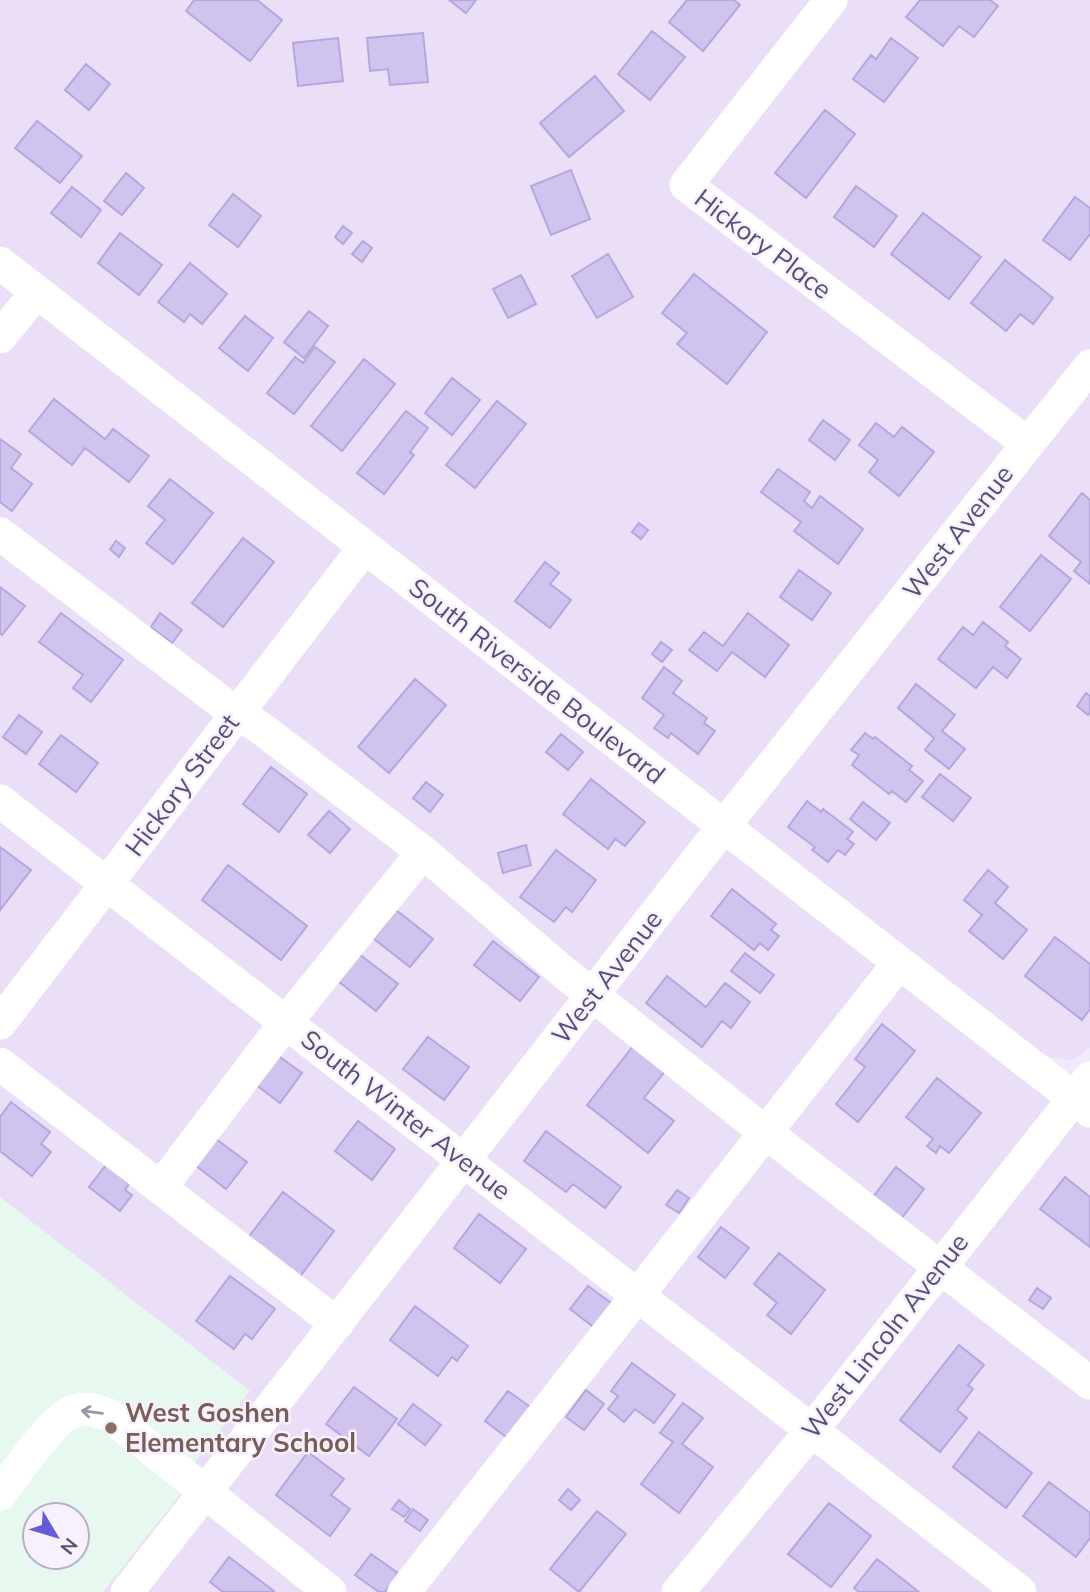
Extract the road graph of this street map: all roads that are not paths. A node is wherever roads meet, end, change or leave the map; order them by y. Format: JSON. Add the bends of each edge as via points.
{"nodes":[{"id":1,"x":831,"y":0,"type":"edge"},
{"id":2,"x":0,"y":263,"type":"edge"},
{"id":3,"x":37,"y":292,"type":"junction"},
{"id":4,"x":0,"y":337,"type":"edge"},
{"id":5,"x":1090,"y":366,"type":"edge"},
{"id":6,"x":1028,"y":444,"type":"junction"},
{"id":7,"x":0,"y":534,"type":"edge"},
{"id":8,"x":364,"y":548,"type":"junction"},
{"id":9,"x":237,"y":713,"type":"junction"},
{"id":10,"x":0,"y":801,"type":"edge"},
{"id":11,"x":724,"y":826,"type":"junction"},
{"id":12,"x":423,"y":852,"type":"junction"},
{"id":13,"x":107,"y":883,"type":"junction"},
{"id":14,"x":899,"y":963,"type":"junction"},
{"id":15,"x":593,"y":995,"type":"junction"},
{"id":16,"x":286,"y":1022,"type":"junction"},
{"id":17,"x":0,"y":1023,"type":"edge"},
{"id":18,"x":0,"y":1064,"type":"edge"},
{"id":19,"x":1085,"y":1096,"type":"edge"},
{"id":20,"x":765,"y":1132,"type":"junction"},
{"id":21,"x":463,"y":1161,"type":"junction"},
{"id":22,"x":160,"y":1187,"type":"junction"},
{"id":23,"x":940,"y":1266,"type":"junction"},
{"id":24,"x":637,"y":1295,"type":"junction"},
{"id":25,"x":337,"y":1324,"type":"junction"},
{"id":26,"x":1090,"y":1383,"type":"edge"},
{"id":27,"x":812,"y":1430,"type":"junction"},
{"id":28,"x":206,"y":1492,"type":"junction"},
{"id":29,"x":0,"y":1494,"type":"edge"},
{"id":30,"x":127,"y":1592,"type":"edge"},
{"id":31,"x":330,"y":1592,"type":"edge"},
{"id":32,"x":404,"y":1592,"type":"edge"},
{"id":33,"x":678,"y":1592,"type":"edge"},
{"id":34,"x":1020,"y":1592,"type":"edge"}],
"edges":[{"from":1,"to":6,"type":"street","name":"Hickory Place","via":[[686,185]]},
{"from":2,"to":3,"type":"street","name":"South Riverside Boulevard"},
{"from":3,"to":4,"type":"street"},
{"from":3,"to":8,"type":"street","name":"South Riverside Boulevard"},
{"from":5,"to":6,"type":"street","name":"West Avenue"},
{"from":6,"to":11,"type":"street","name":"West Avenue"},
{"from":7,"to":9,"type":"street"},
{"from":8,"to":9,"type":"street","name":"Hickory Street"},
{"from":8,"to":11,"type":"street","name":"South Riverside Boulevard"},
{"from":9,"to":12,"type":"street"},
{"from":9,"to":13,"type":"street","name":"Hickory Street"},
{"from":10,"to":13,"type":"street","name":"South Winter Avenue"},
{"from":11,"to":14,"type":"street","name":"South Riverside Boulevard"},
{"from":11,"to":15,"type":"street","name":"West Avenue"},
{"from":12,"to":15,"type":"street"},
{"from":12,"to":16,"type":"street"},
{"from":13,"to":16,"type":"street","name":"South Winter Avenue"},
{"from":13,"to":17,"type":"street","name":"Hickory Street"},
{"from":14,"to":19,"type":"street","name":"South Riverside Boulevard"},
{"from":14,"to":20,"type":"street"},
{"from":15,"to":20,"type":"street"},
{"from":15,"to":21,"type":"street","name":"West Avenue"},
{"from":16,"to":21,"type":"street","name":"South Winter Avenue"},
{"from":16,"to":22,"type":"street"},
{"from":18,"to":22,"type":"street"},
{"from":19,"to":23,"type":"street","name":"West Lincoln Avenue"},
{"from":20,"to":23,"type":"street"},
{"from":20,"to":24,"type":"street"},
{"from":21,"to":24,"type":"street","name":"South Winter Avenue"},
{"from":21,"to":25,"type":"street","name":"West Avenue"},
{"from":22,"to":25,"type":"street"},
{"from":23,"to":26,"type":"street"},
{"from":23,"to":27,"type":"street","name":"West Lincoln Avenue"},
{"from":24,"to":27,"type":"street","name":"South Winter Avenue"},
{"from":24,"to":32,"type":"street"},
{"from":25,"to":28,"type":"street","name":"West Avenue"},
{"from":27,"to":33,"type":"street","name":"West Lincoln Avenue"},
{"from":27,"to":34,"type":"street","name":"South Winter Avenue"},
{"from":28,"to":29,"type":"street","one_way":true,"via":[[109,1415],[89,1409],[71,1412],[51,1429]]},
{"from":28,"to":30,"type":"street","name":"West Avenue"},
{"from":28,"to":31,"type":"street"}]}
